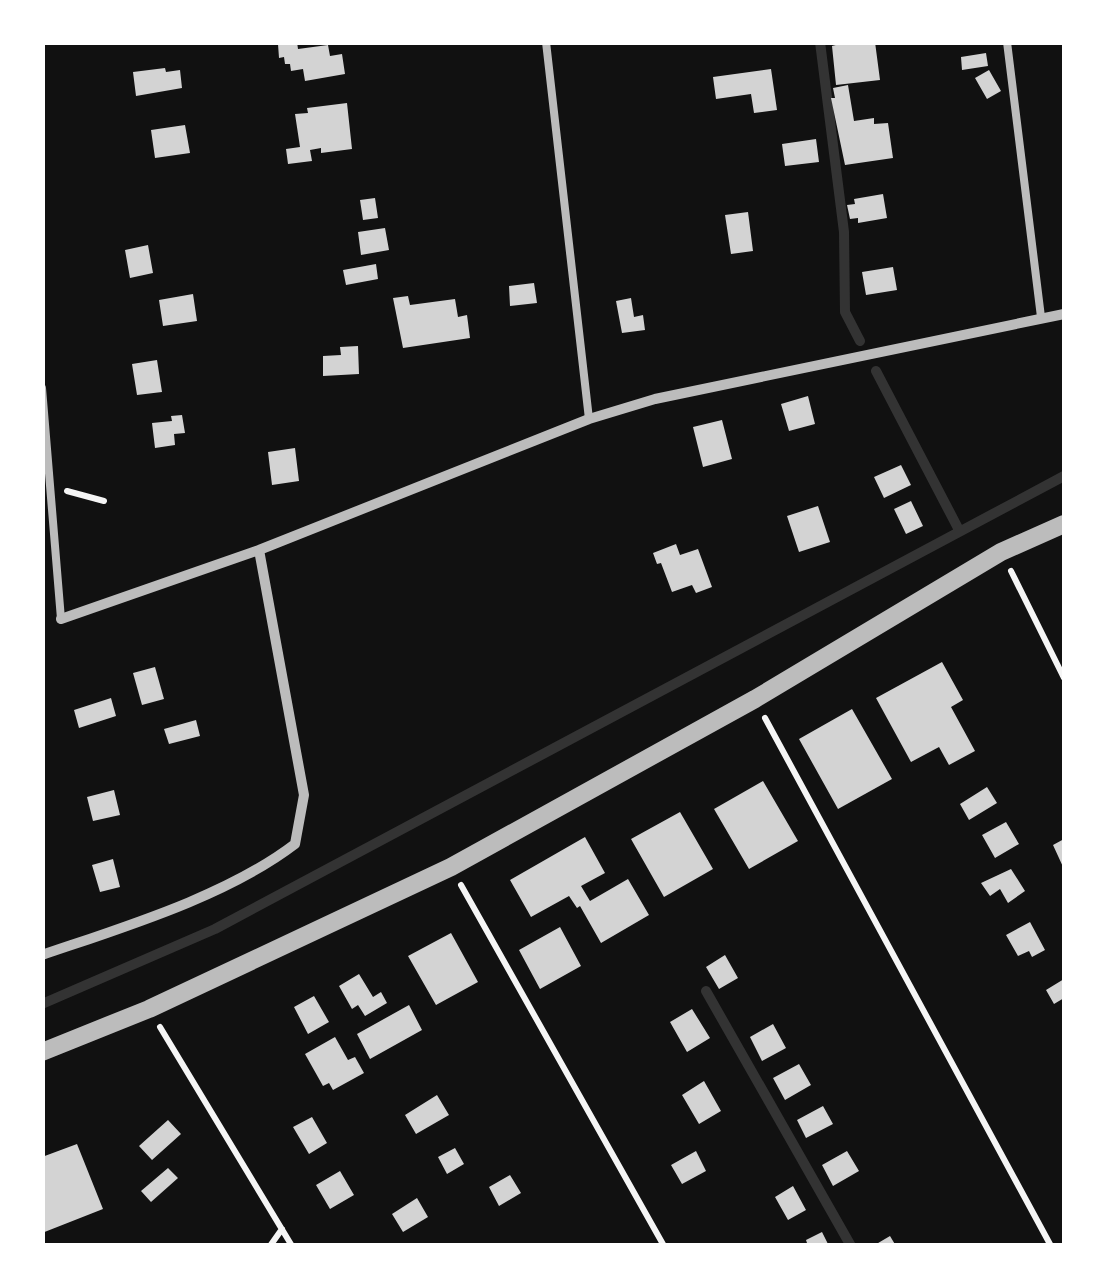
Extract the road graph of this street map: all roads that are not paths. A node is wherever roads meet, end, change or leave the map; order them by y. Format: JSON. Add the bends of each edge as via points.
{"nodes":[{"id":1,"x":546,"y":42,"type":"edge"},
{"id":2,"x":1007,"y":42,"type":"edge"},
{"id":3,"x":1064,"y":314,"type":"edge"},
{"id":4,"x":1041,"y":317,"type":"junction"},
{"id":5,"x":42,"y":388,"type":"edge"},
{"id":6,"x":589,"y":418,"type":"junction"},
{"id":7,"x":1064,"y":524,"type":"edge"},
{"id":8,"x":259,"y":550,"type":"junction"},
{"id":9,"x":60,"y":619,"type":"joint"},
{"id":10,"x":42,"y":955,"type":"edge"},
{"id":11,"x":42,"y":1052,"type":"edge"}],
"edges":[{"from":1,"to":6,"type":"lane"},
{"from":2,"to":4,"type":"lane"},
{"from":3,"to":4,"type":"street"},
{"from":4,"to":6,"type":"street"},
{"from":5,"to":9,"type":"lane"},
{"from":6,"to":8,"type":"street"},
{"from":7,"to":11,"type":"street","via":[[1001,552],[755,699],[451,867]]},
{"from":8,"to":9,"type":"street"},
{"from":8,"to":10,"type":"street","via":[[304,795],[295,844],[261,870]]}]}
